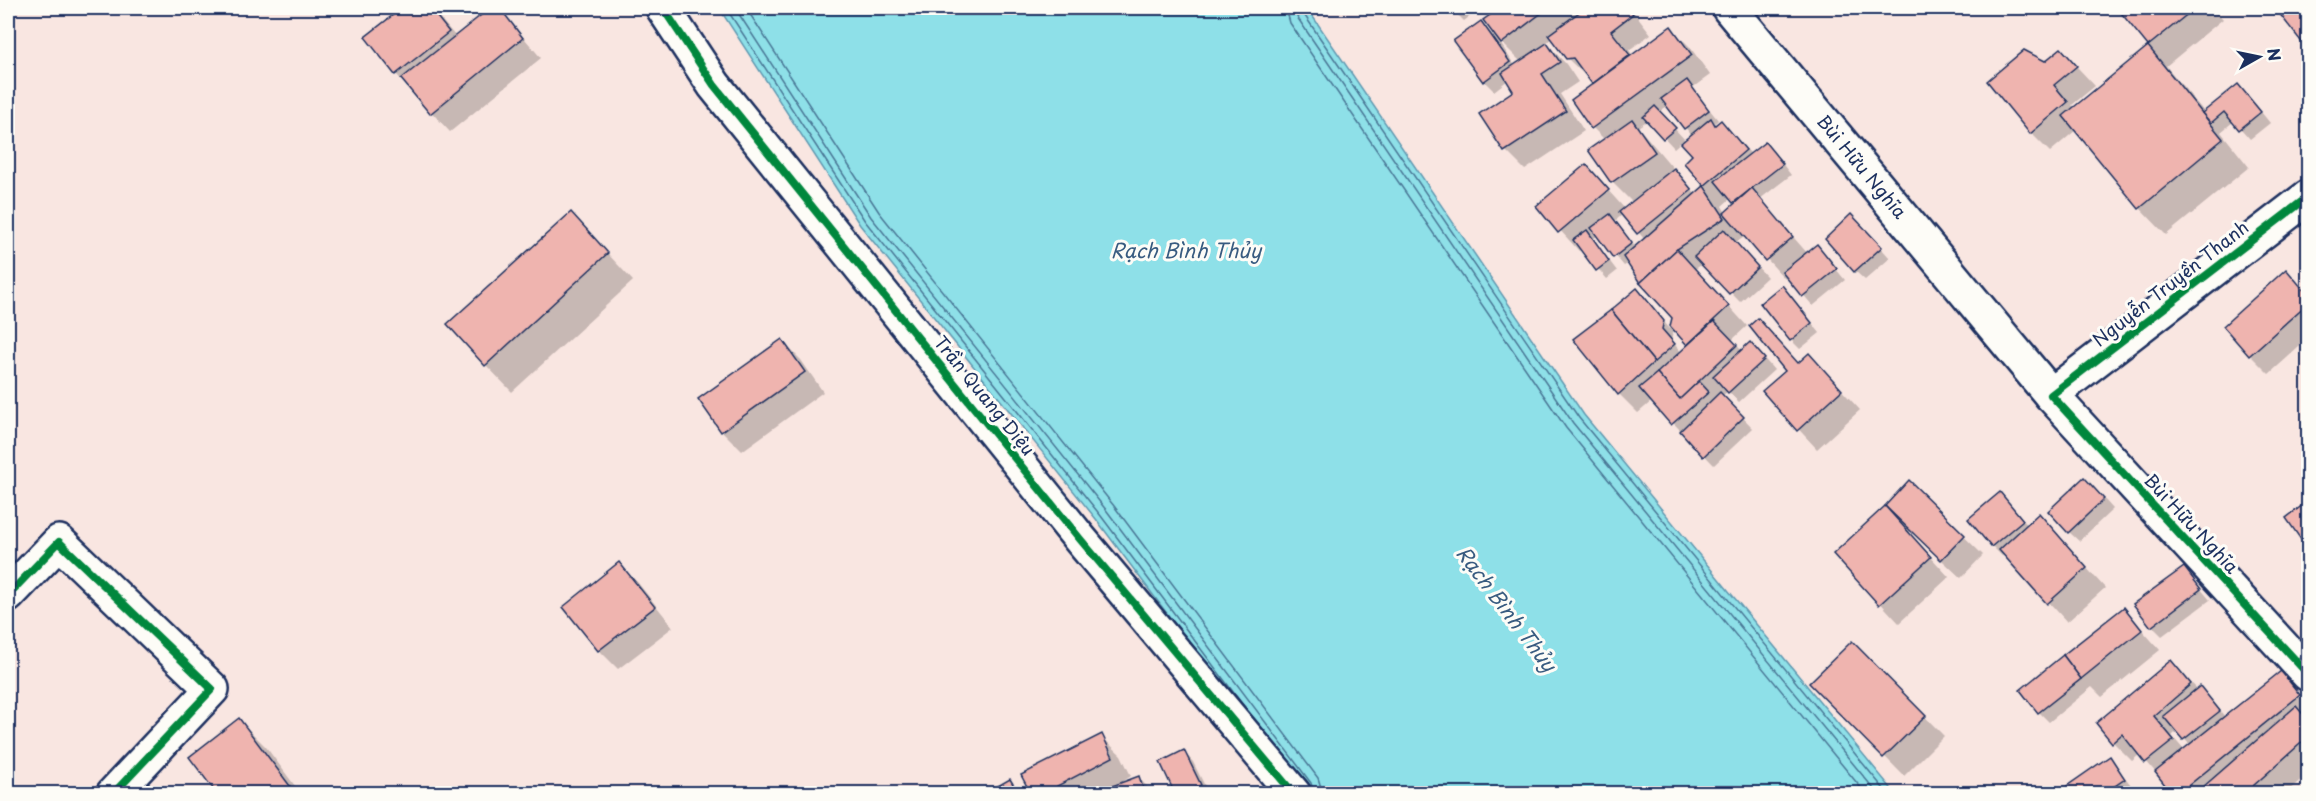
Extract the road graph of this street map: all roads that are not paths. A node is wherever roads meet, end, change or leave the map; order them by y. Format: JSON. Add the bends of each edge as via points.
{"nodes":[{"id":1,"x":663,"y":8,"type":"edge"},
{"id":2,"x":1729,"y":8,"type":"edge"},
{"id":3,"x":2308,"y":197,"type":"edge"},
{"id":4,"x":2051,"y":395,"type":"junction"},
{"id":5,"x":8,"y":595,"type":"edge"},
{"id":6,"x":2308,"y":674,"type":"edge"},
{"id":7,"x":113,"y":794,"type":"edge"},
{"id":8,"x":1294,"y":794,"type":"edge"}],
"edges":[{"from":1,"to":8,"type":"street","name":"Trần Quang Diệu","via":[[714,85],[1080,539]]},
{"from":2,"to":4,"type":"street","name":"Bùi Hữu Nghĩa"},
{"from":3,"to":4,"type":"street","name":"Nguyễn Truyền Thanh"},
{"from":4,"to":6,"type":"street","name":"Bùi Hữu Nghĩa"},
{"from":5,"to":7,"type":"street","via":[[59,542],[212,689]]}]}
